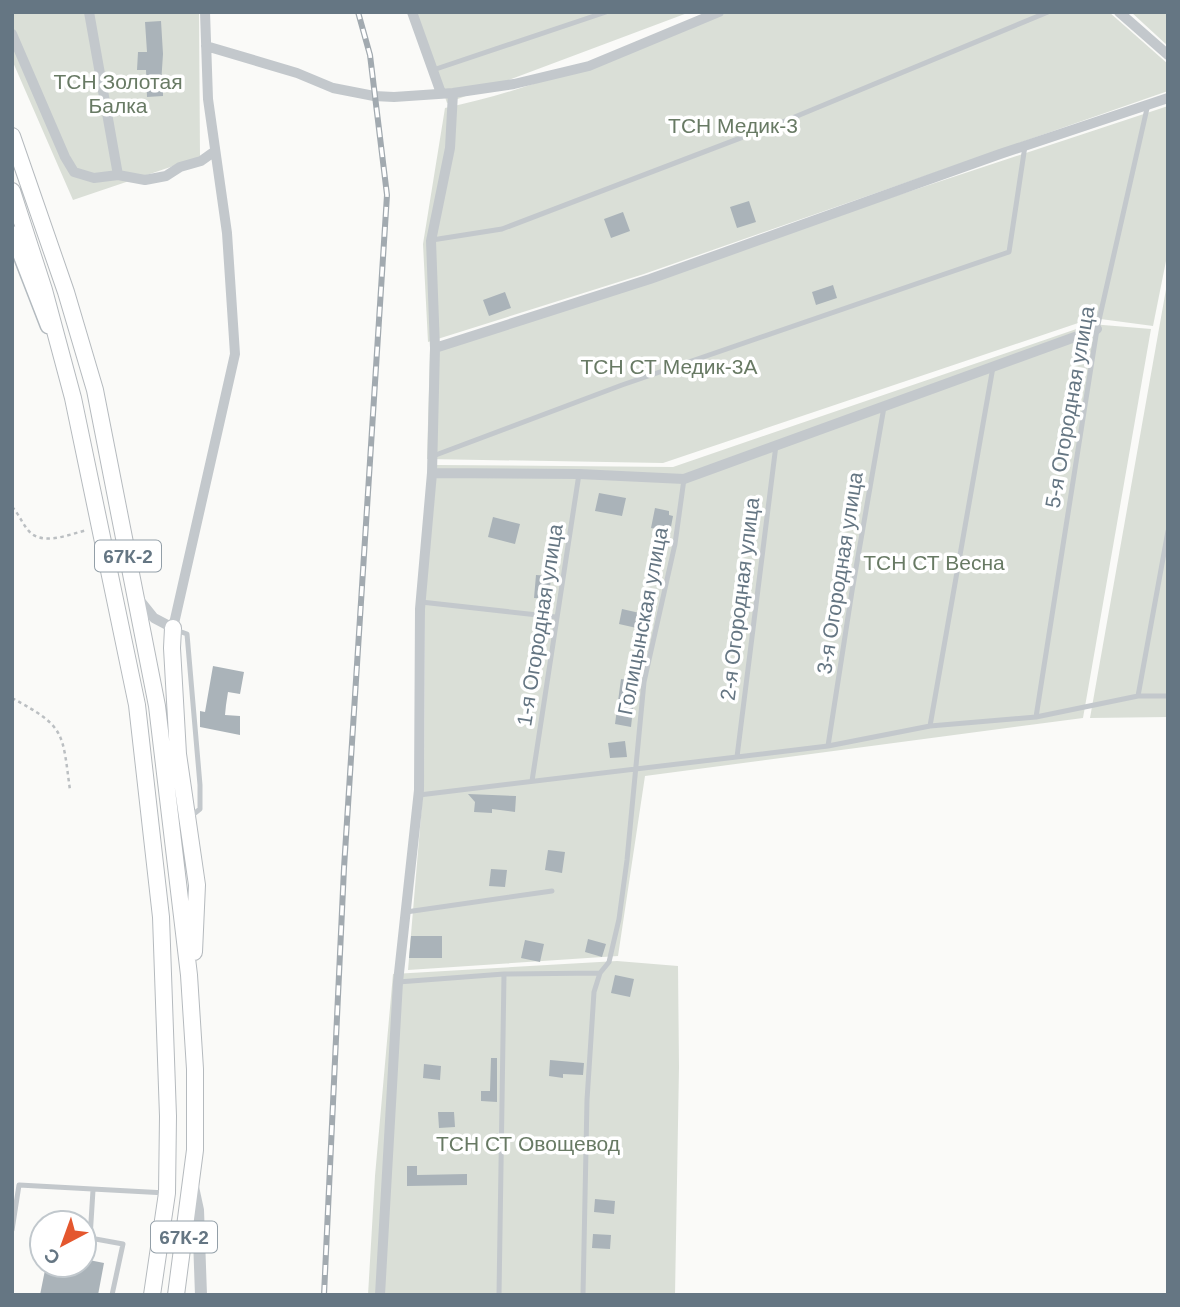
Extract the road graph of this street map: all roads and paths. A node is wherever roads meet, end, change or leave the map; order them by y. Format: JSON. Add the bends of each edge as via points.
{"nodes":[{"id":1,"x":89,"y":12,"type":"edge"},
{"id":2,"x":205,"y":12,"type":"edge"},
{"id":3,"x":412,"y":12,"type":"edge"},
{"id":4,"x":606,"y":12,"type":"edge"},
{"id":5,"x":719,"y":12,"type":"edge"},
{"id":6,"x":1048,"y":12,"type":"edge"},
{"id":7,"x":1119,"y":12,"type":"edge"},
{"id":8,"x":12,"y":34,"type":"edge"},
{"id":9,"x":206,"y":46,"type":"junction"},
{"id":10,"x":1168,"y":55,"type":"edge"},
{"id":11,"x":433,"y":71,"type":"junction"},
{"id":12,"x":447,"y":93,"type":"junction"},
{"id":13,"x":1168,"y":98,"type":"edge"},
{"id":14,"x":1148,"y":104,"type":"junction"},
{"id":15,"x":12,"y":136,"type":"edge"},
{"id":16,"x":1025,"y":146,"type":"junction"},
{"id":17,"x":215,"y":151,"type":"junction"},
{"id":18,"x":118,"y":175,"type":"junction"},
{"id":19,"x":12,"y":191,"type":"edge"},
{"id":20,"x":12,"y":233,"type":"edge"},
{"id":21,"x":431,"y":241,"type":"junction"},
{"id":22,"x":1097,"y":329,"type":"junction"},
{"id":23,"x":435,"y":348,"type":"junction"},
{"id":24,"x":61,"y":355,"type":"junction"},
{"id":25,"x":993,"y":366,"type":"junction"},
{"id":26,"x":884,"y":405,"type":"junction"},
{"id":27,"x":776,"y":444,"type":"junction"},
{"id":28,"x":432,"y":456,"type":"junction"},
{"id":29,"x":432,"y":472,"type":"junction"},
{"id":30,"x":579,"y":474,"type":"junction"},
{"id":31,"x":684,"y":479,"type":"junction"},
{"id":32,"x":12,"y":507,"type":"edge"},
{"id":33,"x":101,"y":527,"type":"junction"},
{"id":34,"x":1168,"y":531,"type":"edge"},
{"id":35,"x":136,"y":596,"type":"junction"},
{"id":36,"x":421,"y":602,"type":"junction"},
{"id":37,"x":556,"y":617,"type":"junction"},
{"id":38,"x":173,"y":628,"type":"junction"},
{"id":39,"x":1138,"y":696,"type":"junction"},
{"id":40,"x":1168,"y":696,"type":"edge"},
{"id":41,"x":12,"y":698,"type":"edge"},
{"id":42,"x":1036,"y":717,"type":"junction"},
{"id":43,"x":930,"y":726,"type":"junction"},
{"id":44,"x":828,"y":746,"type":"junction"},
{"id":45,"x":737,"y":757,"type":"junction"},
{"id":46,"x":635,"y":769,"type":"junction"},
{"id":47,"x":532,"y":781,"type":"junction"},
{"id":48,"x":70,"y":790,"type":"dead end"},
{"id":49,"x":418,"y":794,"type":"junction"},
{"id":50,"x":552,"y":891,"type":"dead end"},
{"id":51,"x":406,"y":912,"type":"junction"},
{"id":52,"x":600,"y":973,"type":"junction"},
{"id":53,"x":504,"y":974,"type":"junction"},
{"id":54,"x":189,"y":975,"type":"junction"},
{"id":55,"x":398,"y":982,"type":"junction"},
{"id":56,"x":191,"y":1180,"type":"junction"},
{"id":57,"x":16,"y":1185,"type":"edge"},
{"id":58,"x":93,"y":1190,"type":"junction"},
{"id":59,"x":167,"y":1193,"type":"junction"},
{"id":60,"x":12,"y":1230,"type":"edge"},
{"id":61,"x":112,"y":1295,"type":"edge"},
{"id":62,"x":152,"y":1295,"type":"edge"},
{"id":63,"x":176,"y":1295,"type":"edge"},
{"id":64,"x":201,"y":1295,"type":"edge"},
{"id":65,"x":380,"y":1295,"type":"edge"},
{"id":66,"x":499,"y":1295,"type":"edge"},
{"id":67,"x":583,"y":1295,"type":"edge"}],
"edges":[{"from":1,"to":18,"type":"street"},
{"from":2,"to":9,"type":"street"},
{"from":3,"to":11,"type":"street"},
{"from":4,"to":11,"type":"lane"},
{"from":5,"to":12,"type":"street","via":[[589,66],[514,84]]},
{"from":6,"to":21,"type":"lane","via":[[785,121],[502,229]]},
{"from":7,"to":10,"type":"street"},
{"from":8,"to":18,"type":"street","via":[[74,172],[94,178]]},
{"from":9,"to":12,"type":"street","via":[[333,88],[373,96]]},
{"from":9,"to":17,"type":"street"},
{"from":11,"to":12,"type":"street"},
{"from":12,"to":21,"type":"street","via":[[450,148]]},
{"from":13,"to":14,"type":"street"},
{"from":14,"to":16,"type":"street"},
{"from":14,"to":22,"type":"lane","name":"5-я Огородная улица"},
{"from":15,"to":35,"type":"main road","number":"67К-2","via":[[94,390]]},
{"from":16,"to":23,"type":"street","via":[[650,279]]},
{"from":16,"to":28,"type":"lane","via":[[1009,251]]},
{"from":17,"to":18,"type":"street","via":[[166,176],[145,180]]},
{"from":17,"to":38,"type":"street","via":[[227,233],[235,354]]},
{"from":19,"to":24,"type":"main road","number":"67К-2"},
{"from":20,"to":24,"type":"main road"},
{"from":21,"to":23,"type":"street"},
{"from":22,"to":25,"type":"street"},
{"from":22,"to":42,"type":"lane","name":"5-я Огородная улица"},
{"from":23,"to":28,"type":"street"},
{"from":24,"to":33,"type":"main road","number":"67К-2"},
{"from":25,"to":26,"type":"street"},
{"from":25,"to":43,"type":"lane"},
{"from":26,"to":27,"type":"street"},
{"from":26,"to":44,"type":"lane","name":"3-я Огородная улица"},
{"from":27,"to":31,"type":"street"},
{"from":27,"to":45,"type":"lane","name":"2-я Огородная улица"},
{"from":28,"to":29,"type":"street"},
{"from":29,"to":30,"type":"street"},
{"from":29,"to":36,"type":"street"},
{"from":30,"to":31,"type":"street"},
{"from":30,"to":37,"type":"lane","name":"1-я Огородная улица"},
{"from":31,"to":46,"type":"lane","name":"Голицынская улица","via":[[675,544],[644,682]]},
{"from":32,"to":33,"type":"path","via":[[37,538]]},
{"from":33,"to":59,"type":"main road","number":"67К-2","via":[[137,705],[153,829],[162,944]]},
{"from":34,"to":39,"type":"lane"},
{"from":35,"to":38,"type":"street","via":[[154,618]]},
{"from":35,"to":54,"type":"main road","number":"67К-2","via":[[157,706]]},
{"from":36,"to":37,"type":"lane"},
{"from":36,"to":49,"type":"street"},
{"from":37,"to":47,"type":"lane","name":"1-я Огородная улица"},
{"from":38,"to":54,"type":"main road","via":[[178,754],[197,885]]},
{"from":39,"to":40,"type":"lane"},
{"from":39,"to":42,"type":"lane"},
{"from":41,"to":48,"type":"path","via":[[55,725],[64,742]]},
{"from":42,"to":43,"type":"lane"},
{"from":43,"to":44,"type":"lane"},
{"from":44,"to":45,"type":"lane"},
{"from":45,"to":46,"type":"lane"},
{"from":46,"to":47,"type":"lane"},
{"from":46,"to":52,"type":"lane","name":"Голицынская улица","via":[[619,919],[609,962]]},
{"from":47,"to":49,"type":"lane"},
{"from":49,"to":51,"type":"street"},
{"from":50,"to":51,"type":"lane"},
{"from":51,"to":55,"type":"street"},
{"from":52,"to":53,"type":"lane"},
{"from":52,"to":67,"type":"lane","via":[[594,992],[587,1100]]},
{"from":53,"to":55,"type":"lane"},
{"from":53,"to":66,"type":"lane"},
{"from":54,"to":56,"type":"main road","number":"67К-2","via":[[195,1069]]},
{"from":55,"to":65,"type":"street"},
{"from":56,"to":63,"type":"main road","number":"67К-2"},
{"from":56,"to":64,"type":"street","via":[[198,1210]]},
{"from":57,"to":58,"type":"lane"},
{"from":57,"to":60,"type":"lane"},
{"from":58,"to":59,"type":"lane"},
{"from":58,"to":61,"type":"lane","via":[[90,1238],[123,1244]]},
{"from":59,"to":62,"type":"main road","number":"67К-2"}]}
